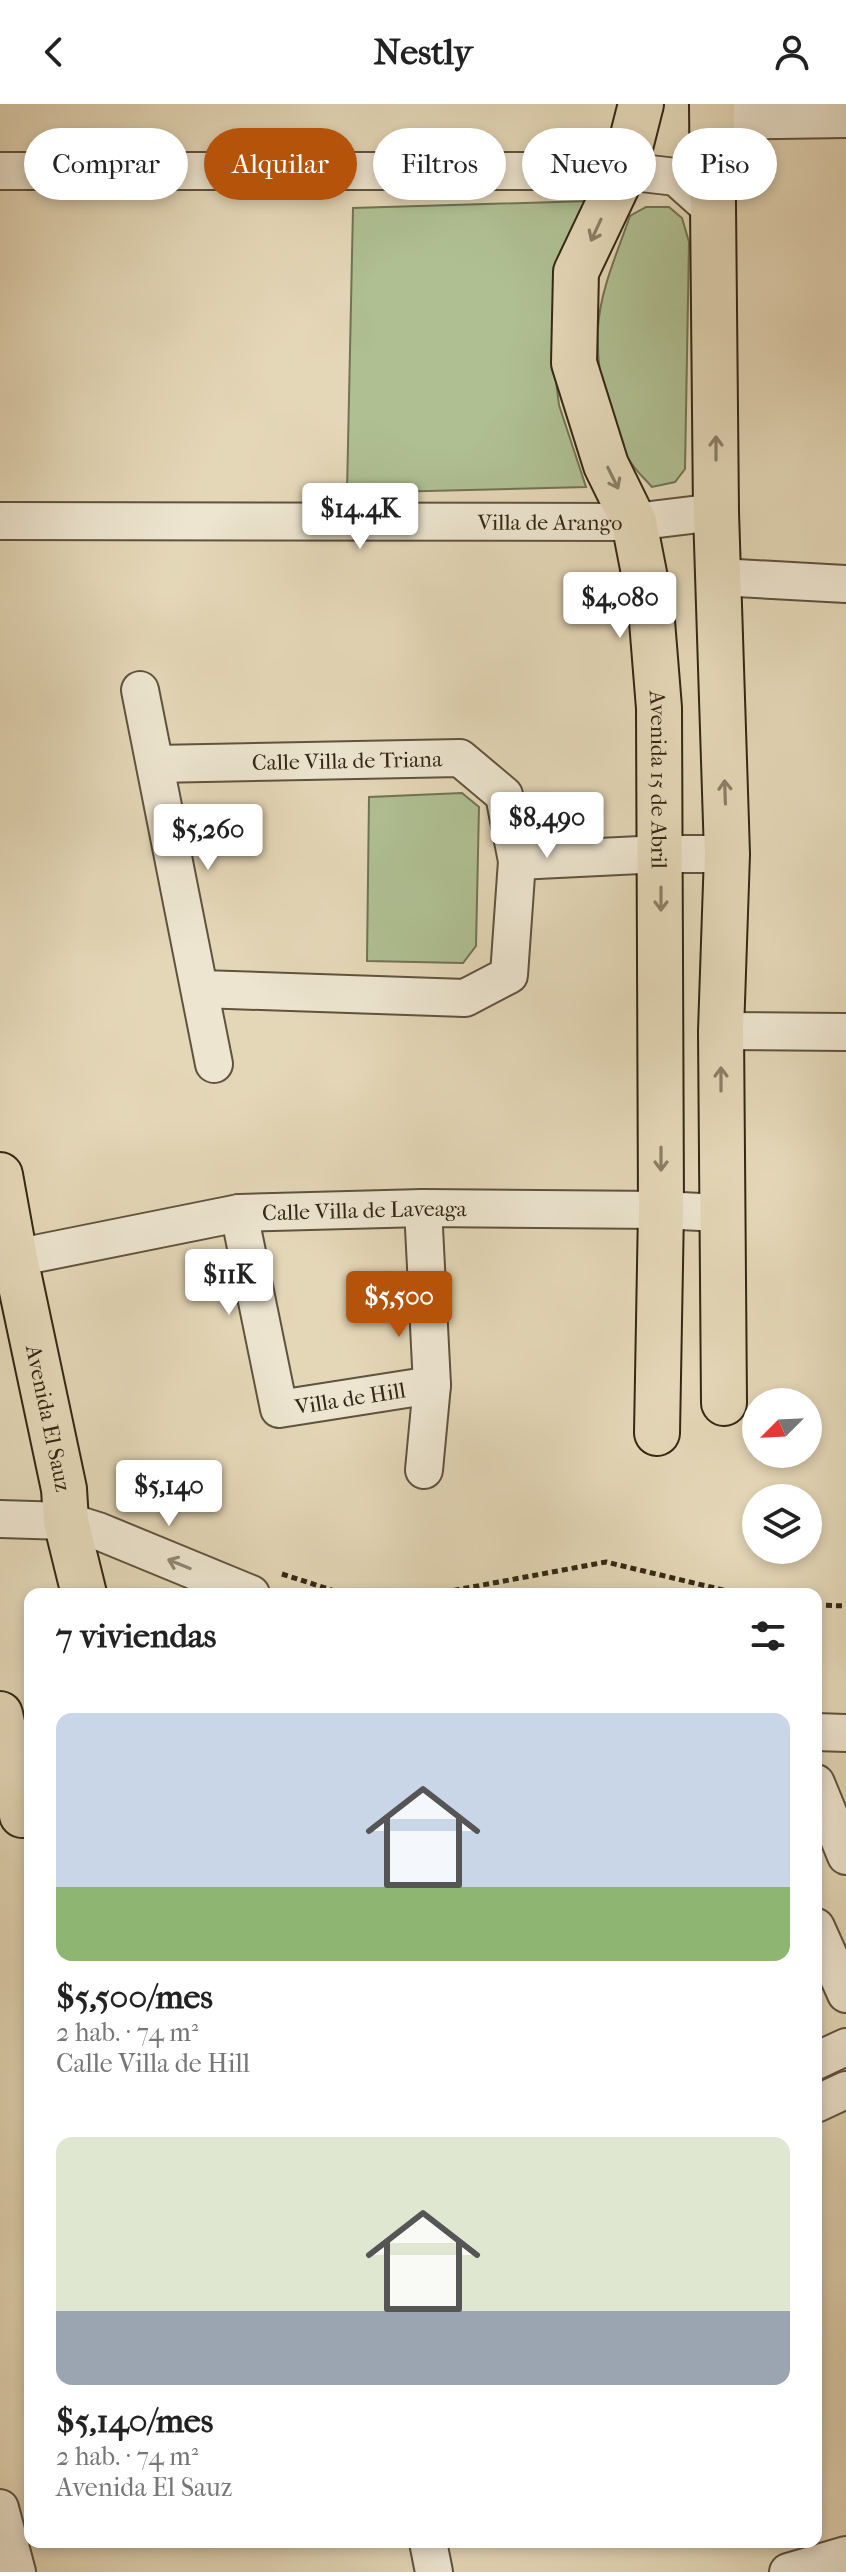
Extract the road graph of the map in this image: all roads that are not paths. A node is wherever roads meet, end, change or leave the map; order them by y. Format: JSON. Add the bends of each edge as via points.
{"nodes":[{"id":1,"x":641,"y":104,"type":"edge"},
{"id":2,"x":712,"y":112,"type":"edge"},
{"id":3,"x":846,"y":119,"type":"edge"},
{"id":4,"x":635,"y":128,"type":"edge"},
{"id":5,"x":0,"y":171,"type":"edge"},
{"id":6,"x":522,"y":171,"type":"edge"},
{"id":7,"x":656,"y":175,"type":"edge"},
{"id":8,"x":610,"y":200,"type":"edge"},
{"id":9,"x":714,"y":211,"type":"junction"},
{"id":10,"x":716,"y":512,"type":"junction"},
{"id":11,"x":0,"y":521,"type":"edge"},
{"id":12,"x":634,"y":522,"type":"junction"},
{"id":13,"x":719,"y":577,"type":"junction"},
{"id":14,"x":846,"y":584,"type":"edge"},
{"id":15,"x":140,"y":690,"type":"dead end"},
{"id":16,"x":155,"y":764,"type":"junction"},
{"id":17,"x":661,"y":854,"type":"junction"},
{"id":18,"x":727,"y":854,"type":"junction"},
{"id":19,"x":517,"y":861,"type":"junction"},
{"id":20,"x":201,"y":989,"type":"junction"},
{"id":21,"x":721,"y":1031,"type":"junction"},
{"id":22,"x":846,"y":1032,"type":"edge"},
{"id":23,"x":214,"y":1064,"type":"dead end"},
{"id":24,"x":0,"y":1175,"type":"edge"},
{"id":25,"x":423,"y":1208,"type":"junction"},
{"id":26,"x":661,"y":1210,"type":"junction"},
{"id":27,"x":239,"y":1213,"type":"junction"},
{"id":28,"x":720,"y":1213,"type":"junction"},
{"id":29,"x":15,"y":1258,"type":"junction"},
{"id":30,"x":432,"y":1385,"type":"junction"},
{"id":31,"x":724,"y":1403,"type":"dead end"},
{"id":32,"x":657,"y":1433,"type":"dead end"},
{"id":33,"x":424,"y":1470,"type":"dead end"},
{"id":34,"x":0,"y":1519,"type":"edge"},
{"id":35,"x":66,"y":1521,"type":"junction"},
{"id":36,"x":83,"y":1588,"type":"edge"},
{"id":37,"x":236,"y":1588,"type":"edge"},
{"id":38,"x":24,"y":1700,"type":"edge"},
{"id":39,"x":0,"y":1711,"type":"edge"},
{"id":40,"x":822,"y":1732,"type":"edge"},
{"id":41,"x":846,"y":1733,"type":"edge"},
{"id":42,"x":822,"y":1798,"type":"edge"},
{"id":43,"x":17,"y":1817,"type":"edge"},
{"id":44,"x":846,"y":1856,"type":"edge"},
{"id":45,"x":822,"y":1940,"type":"edge"},
{"id":46,"x":846,"y":1994,"type":"edge"},
{"id":47,"x":846,"y":2047,"type":"edge"},
{"id":48,"x":822,"y":2058,"type":"edge"},
{"id":49,"x":846,"y":2090,"type":"edge"},
{"id":50,"x":822,"y":2101,"type":"edge"},
{"id":51,"x":0,"y":2508,"type":"edge"},
{"id":52,"x":429,"y":2548,"type":"edge"},
{"id":53,"x":846,"y":2555,"type":"edge"},
{"id":54,"x":17,"y":2572,"type":"edge"},
{"id":55,"x":434,"y":2572,"type":"edge"},
{"id":56,"x":788,"y":2572,"type":"edge"}],
"edges":[{"from":1,"to":4,"type":"main road","name":"Avenida 15 de Abril"},
{"from":2,"to":3,"type":"street"},
{"from":2,"to":9,"type":"main road"},
{"from":5,"to":6,"type":"street"},
{"from":7,"to":9,"type":"street","via":[[676,177]]},
{"from":8,"to":12,"type":"main road","name":"Avenida 15 de Abril","one_way":true,"via":[[576,272],[574,363],[606,465]]},
{"from":10,"to":9,"type":"main road","one_way":true},
{"from":10,"to":12,"type":"street","name":"Villa de Arango"},
{"from":10,"to":13,"type":"main road"},
{"from":11,"to":12,"type":"street","name":"Villa de Arango"},
{"from":12,"to":17,"type":"main road","name":"Avenida 15 de Abril","via":[[651,609]]},
{"from":13,"to":14,"type":"street"},
{"from":18,"to":13,"type":"main road","one_way":true},
{"from":15,"to":16,"type":"street"},
{"from":16,"to":19,"type":"street","name":"Calle Villa de Triana","via":[[460,758],[504,795]]},
{"from":16,"to":20,"type":"street"},
{"from":17,"to":18,"type":"street"},
{"from":17,"to":19,"type":"street"},
{"from":17,"to":26,"type":"main road","name":"Avenida 15 de Abril","one_way":true},
{"from":18,"to":21,"type":"main road"},
{"from":19,"to":20,"type":"street","name":"Calle Villa de Triana","via":[[509,975],[465,998]]},
{"from":20,"to":23,"type":"street"},
{"from":21,"to":22,"type":"street"},
{"from":28,"to":21,"type":"main road","one_way":true},
{"from":24,"to":29,"type":"main road","name":"Avenida El Sauz"},
{"from":25,"to":26,"type":"street","name":"Calle Villa de Laveaga"},
{"from":25,"to":27,"type":"street","name":"Calle Villa de Laveaga"},
{"from":25,"to":30,"type":"street"},
{"from":26,"to":28,"type":"street","name":"Calle Villa de Laveaga"},
{"from":26,"to":32,"type":"main road","name":"Avenida 15 de Abril"},
{"from":27,"to":29,"type":"street","name":"Calle Villa de Laveaga"},
{"from":27,"to":30,"type":"street","name":"Villa de Hill","via":[[279,1409]]},
{"from":28,"to":31,"type":"main road"},
{"from":29,"to":35,"type":"main road","name":"Avenida El Sauz","via":[[64,1489]]},
{"from":30,"to":33,"type":"street"},
{"from":34,"to":35,"type":"street","name":"Avenida El Sauz"},
{"from":35,"to":36,"type":"main road","name":"Avenida El Sauz"},
{"from":37,"to":35,"type":"street","one_way":true},
{"from":38,"to":39,"type":"main road"},
{"from":39,"to":43,"type":"main road"},
{"from":40,"to":41,"type":"street"},
{"from":42,"to":44,"type":"street"},
{"from":45,"to":46,"type":"street"},
{"from":47,"to":48,"type":"street"},
{"from":49,"to":50,"type":"street"},
{"from":51,"to":54,"type":"street"},
{"from":52,"to":55,"type":"street"},
{"from":53,"to":56,"type":"street"}]}
